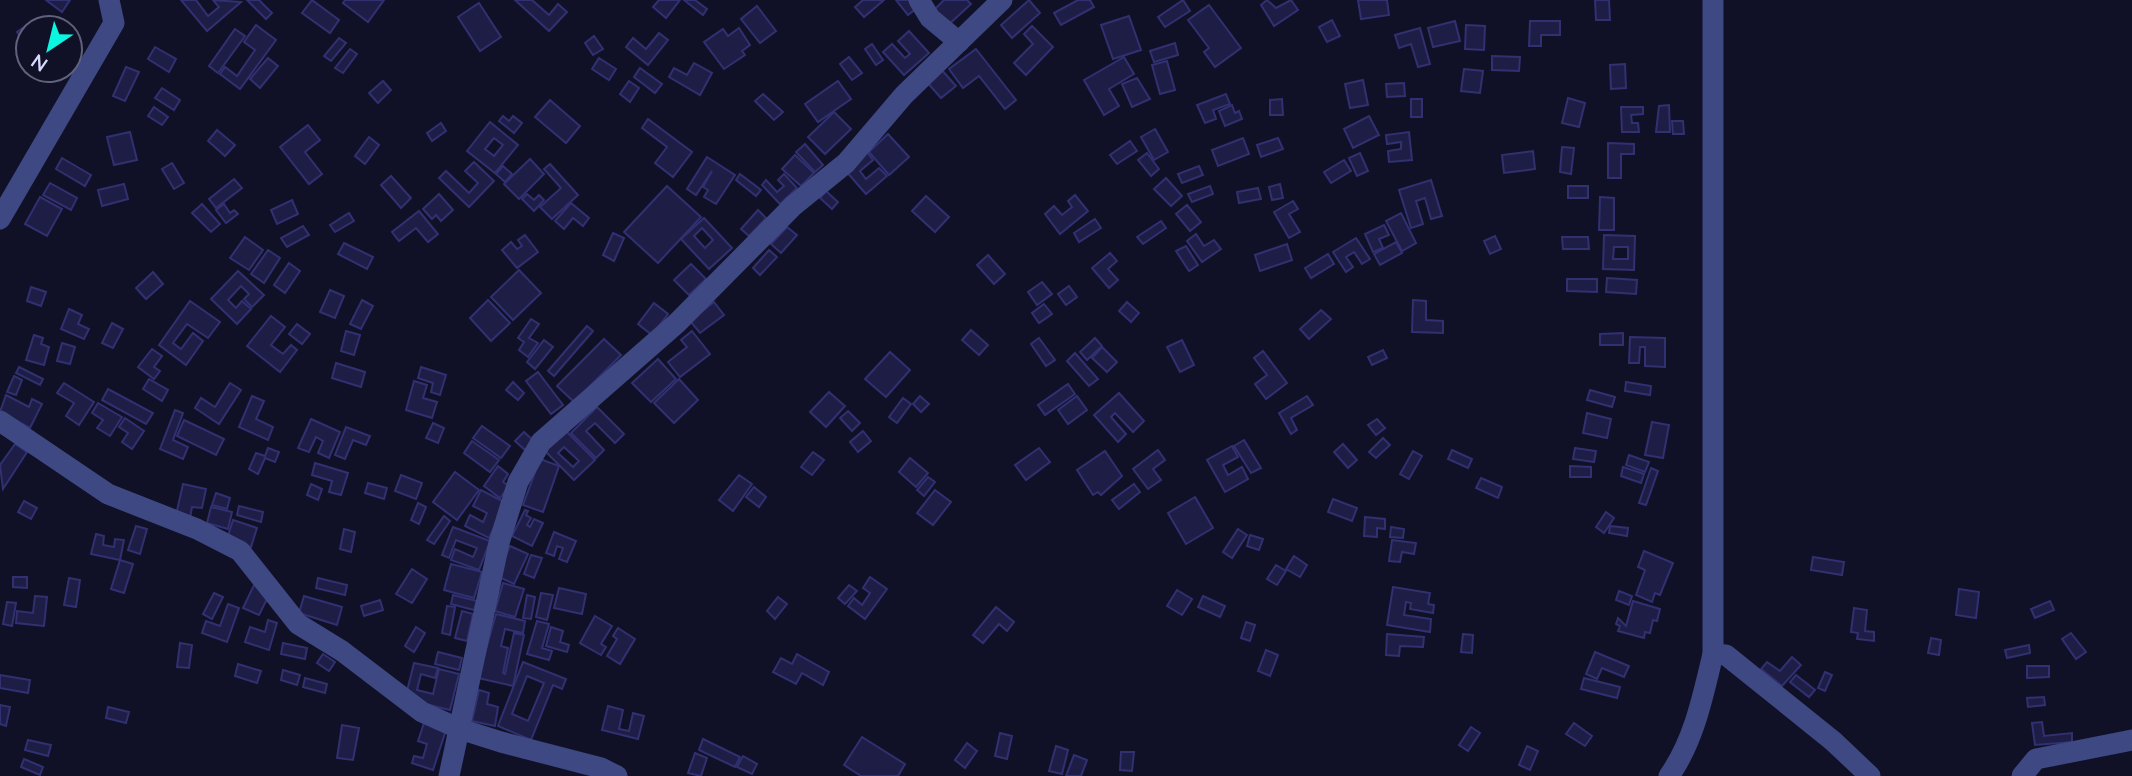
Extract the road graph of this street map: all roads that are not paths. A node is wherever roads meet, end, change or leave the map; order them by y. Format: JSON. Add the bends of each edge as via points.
{"nodes":[{"id":1,"x":109,"y":0,"type":"edge"},
{"id":2,"x":919,"y":0,"type":"edge"},
{"id":3,"x":1002,"y":0,"type":"edge"},
{"id":4,"x":1713,"y":0,"type":"edge"},
{"id":5,"x":959,"y":42,"type":"junction"},
{"id":6,"x":0,"y":219,"type":"edge"},
{"id":7,"x":0,"y":421,"type":"edge"},
{"id":8,"x":1713,"y":654,"type":"junction"},
{"id":9,"x":460,"y":729,"type":"junction"},
{"id":10,"x":2132,"y":740,"type":"edge"},
{"id":11,"x":449,"y":776,"type":"edge"},
{"id":12,"x":617,"y":776,"type":"edge"},
{"id":13,"x":1669,"y":776,"type":"edge"},
{"id":14,"x":1870,"y":776,"type":"edge"},
{"id":15,"x":2022,"y":776,"type":"edge"}],
"edges":[{"from":1,"to":6,"type":"street","via":[[114,23]]},
{"from":2,"to":5,"type":"street","via":[[930,18]]},
{"from":3,"to":5,"type":"street"},
{"from":4,"to":8,"type":"street"},
{"from":5,"to":9,"type":"street","via":[[904,95],[846,163],[793,206],[677,323],[541,442],[518,482],[499,544]]},
{"from":7,"to":9,"type":"street","via":[[108,494],[240,551],[298,624],[422,712]]},
{"from":8,"to":13,"type":"street","via":[[1700,710]]},
{"from":8,"to":14,"type":"street","via":[[1727,655]]},
{"from":9,"to":11,"type":"street"},
{"from":9,"to":12,"type":"street"},
{"from":10,"to":15,"type":"street","via":[[2036,759]]}]}
